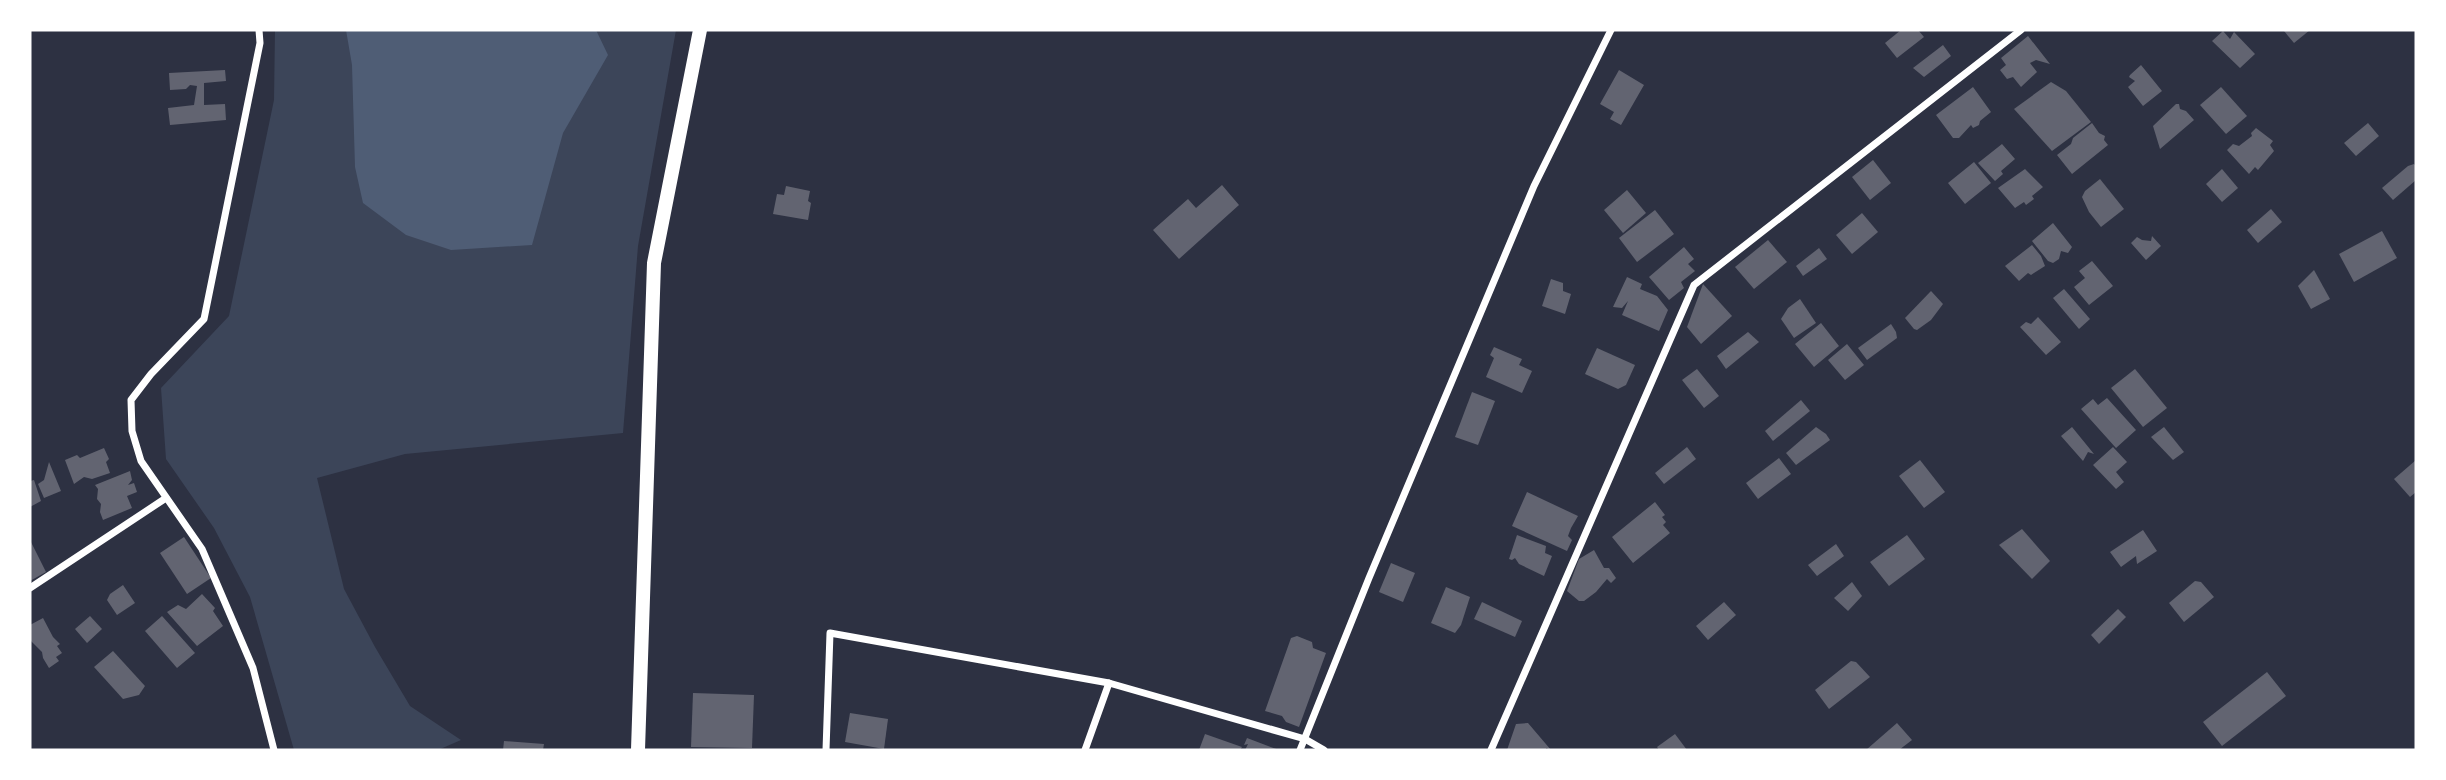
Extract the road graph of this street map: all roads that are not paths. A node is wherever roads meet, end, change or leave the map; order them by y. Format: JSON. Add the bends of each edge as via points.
{"nodes":[{"id":1,"x":259,"y":30,"type":"edge"},
{"id":2,"x":700,"y":30,"type":"edge"},
{"id":3,"x":1611,"y":30,"type":"edge"},
{"id":4,"x":2021,"y":30,"type":"edge"},
{"id":5,"x":166,"y":498,"type":"junction"},
{"id":6,"x":30,"y":587,"type":"edge"},
{"id":7,"x":1109,"y":682,"type":"junction"},
{"id":8,"x":1305,"y":739,"type":"junction"},
{"id":9,"x":274,"y":750,"type":"edge"},
{"id":10,"x":638,"y":750,"type":"edge"},
{"id":11,"x":826,"y":750,"type":"edge"},
{"id":12,"x":1085,"y":750,"type":"edge"},
{"id":13,"x":1300,"y":750,"type":"edge"},
{"id":14,"x":1324,"y":750,"type":"edge"},
{"id":15,"x":1491,"y":750,"type":"edge"}],
"edges":[{"from":1,"to":5,"type":"street","via":[[204,320],[131,400],[132,431],[141,461]]},
{"from":2,"to":10,"type":"main road","via":[[654,263]]},
{"from":3,"to":8,"type":"street","via":[[1534,186]]},
{"from":4,"to":15,"type":"street","via":[[1694,285]]},
{"from":5,"to":6,"type":"street"},
{"from":5,"to":9,"type":"street","via":[[202,549],[248,656]]},
{"from":7,"to":8,"type":"street"},
{"from":7,"to":11,"type":"street","via":[[830,633]]},
{"from":7,"to":12,"type":"street"},
{"from":8,"to":13,"type":"street"},
{"from":8,"to":14,"type":"street"}]}
